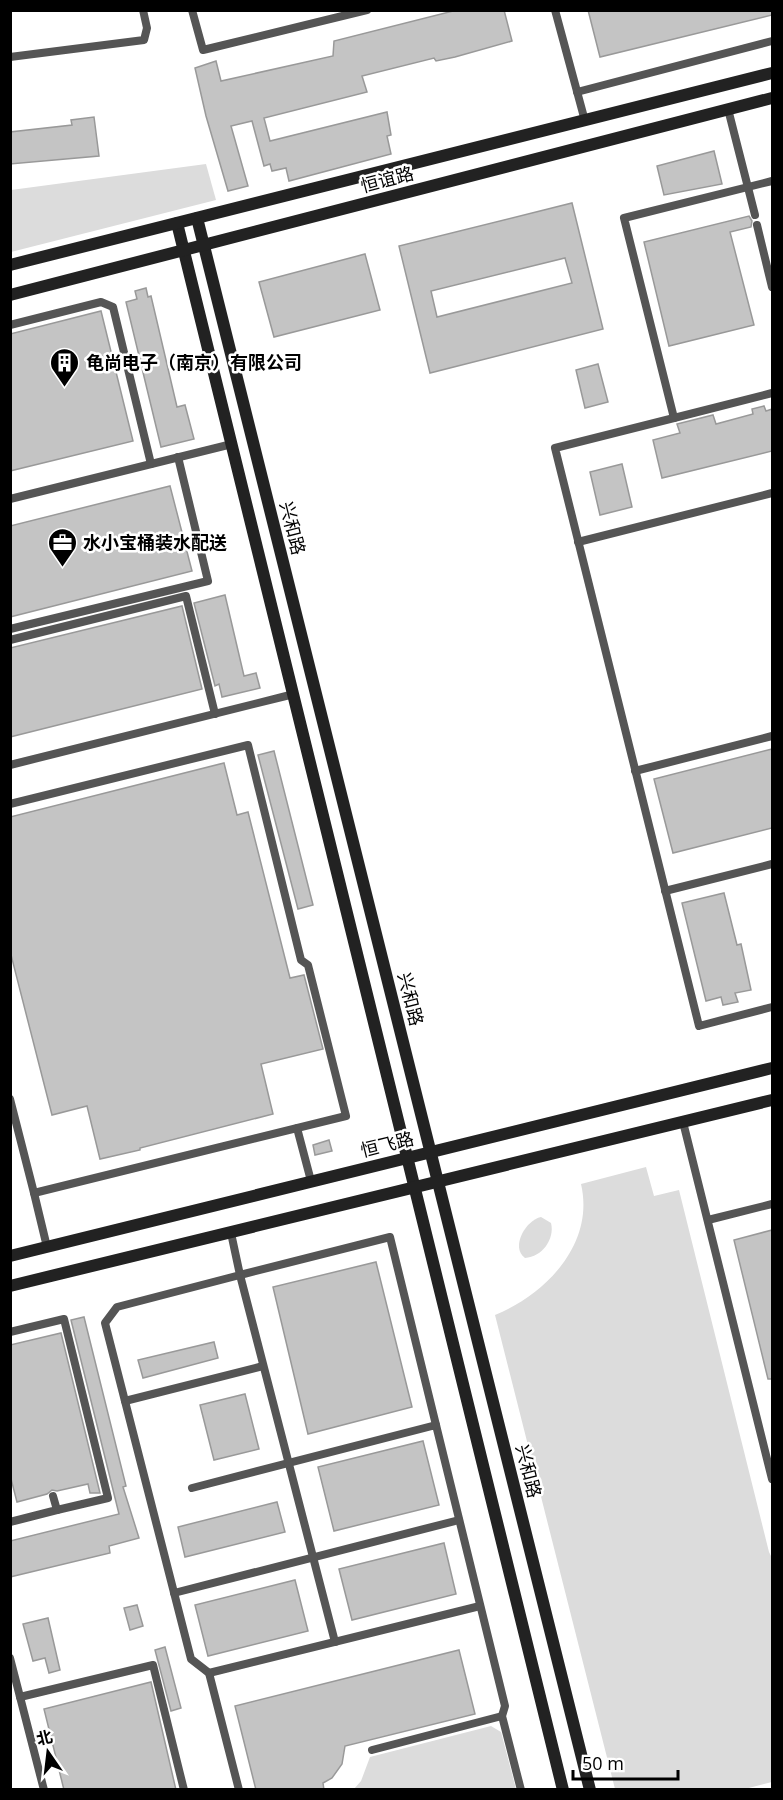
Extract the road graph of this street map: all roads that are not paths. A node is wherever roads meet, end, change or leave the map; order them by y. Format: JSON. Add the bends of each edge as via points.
{"nodes":[{"id":1,"x":143,"y":10,"type":"edge"},
{"id":2,"x":192,"y":10,"type":"edge"},
{"id":3,"x":367,"y":10,"type":"edge"},
{"id":4,"x":555,"y":10,"type":"edge"},
{"id":5,"x":772,"y":41,"type":"edge"},
{"id":6,"x":10,"y":57,"type":"edge"},
{"id":7,"x":772,"y":73,"type":"edge"},
{"id":8,"x":577,"y":92,"type":"junction"},
{"id":9,"x":772,"y":98,"type":"edge"},
{"id":10,"x":728,"y":109,"type":"junction"},
{"id":11,"x":585,"y":121,"type":"junction"},
{"id":12,"x":772,"y":181,"type":"edge"},
{"id":13,"x":748,"y":187,"type":"junction"},
{"id":14,"x":755,"y":214,"type":"dead end"},
{"id":15,"x":197,"y":218,"type":"junction"},
{"id":16,"x":177,"y":223,"type":"junction"},
{"id":17,"x":757,"y":225,"type":"dead end"},
{"id":18,"x":204,"y":245,"type":"junction"},
{"id":19,"x":184,"y":250,"type":"junction"},
{"id":20,"x":10,"y":265,"type":"edge"},
{"id":21,"x":772,"y":287,"type":"edge"},
{"id":22,"x":10,"y":295,"type":"edge"},
{"id":23,"x":10,"y":325,"type":"edge"},
{"id":24,"x":772,"y":393,"type":"edge"},
{"id":25,"x":674,"y":418,"type":"junction"},
{"id":26,"x":232,"y":444,"type":"junction"},
{"id":27,"x":178,"y":457,"type":"junction"},
{"id":28,"x":151,"y":464,"type":"junction"},
{"id":29,"x":772,"y":493,"type":"edge"},
{"id":30,"x":10,"y":499,"type":"edge"},
{"id":31,"x":578,"y":542,"type":"junction"},
{"id":32,"x":10,"y":629,"type":"edge"},
{"id":33,"x":10,"y":640,"type":"edge"},
{"id":34,"x":294,"y":694,"type":"junction"},
{"id":35,"x":215,"y":714,"type":"junction"},
{"id":36,"x":772,"y":736,"type":"edge"},
{"id":37,"x":10,"y":765,"type":"edge"},
{"id":38,"x":635,"y":771,"type":"junction"},
{"id":39,"x":10,"y":804,"type":"edge"},
{"id":40,"x":772,"y":864,"type":"edge"},
{"id":41,"x":665,"y":891,"type":"junction"},
{"id":42,"x":772,"y":1007,"type":"edge"},
{"id":43,"x":772,"y":1068,"type":"edge"},
{"id":44,"x":10,"y":1100,"type":"edge"},
{"id":45,"x":772,"y":1100,"type":"edge"},
{"id":46,"x":683,"y":1122,"type":"junction"},
{"id":47,"x":297,"y":1128,"type":"junction"},
{"id":48,"x":430,"y":1152,"type":"junction"},
{"id":49,"x":408,"y":1157,"type":"junction"},
{"id":50,"x":310,"y":1181,"type":"junction"},
{"id":51,"x":438,"y":1183,"type":"junction"},
{"id":52,"x":416,"y":1188,"type":"junction"},
{"id":53,"x":34,"y":1193,"type":"junction"},
{"id":54,"x":772,"y":1204,"type":"edge"},
{"id":55,"x":708,"y":1220,"type":"junction"},
{"id":56,"x":231,"y":1233,"type":"junction"},
{"id":57,"x":46,"y":1247,"type":"junction"},
{"id":58,"x":10,"y":1256,"type":"edge"},
{"id":59,"x":240,"y":1275,"type":"junction"},
{"id":60,"x":10,"y":1286,"type":"edge"},
{"id":61,"x":10,"y":1332,"type":"edge"},
{"id":62,"x":263,"y":1366,"type":"junction"},
{"id":63,"x":125,"y":1401,"type":"junction"},
{"id":64,"x":436,"y":1425,"type":"junction"},
{"id":65,"x":288,"y":1464,"type":"junction"},
{"id":66,"x":772,"y":1479,"type":"edge"},
{"id":67,"x":192,"y":1488,"type":"dead end"},
{"id":68,"x":53,"y":1496,"type":"dead end"},
{"id":69,"x":57,"y":1510,"type":"junction"},
{"id":70,"x":459,"y":1520,"type":"junction"},
{"id":71,"x":10,"y":1522,"type":"edge"},
{"id":72,"x":313,"y":1557,"type":"junction"},
{"id":73,"x":174,"y":1593,"type":"junction"},
{"id":74,"x":480,"y":1606,"type":"junction"},
{"id":75,"x":335,"y":1642,"type":"junction"},
{"id":76,"x":10,"y":1658,"type":"edge"},
{"id":77,"x":209,"y":1673,"type":"junction"},
{"id":78,"x":20,"y":1697,"type":"junction"},
{"id":79,"x":502,"y":1716,"type":"junction"},
{"id":80,"x":372,"y":1750,"type":"dead end"},
{"id":81,"x":44,"y":1790,"type":"edge"},
{"id":82,"x":184,"y":1790,"type":"edge"},
{"id":83,"x":239,"y":1790,"type":"edge"},
{"id":84,"x":521,"y":1790,"type":"edge"},
{"id":85,"x":563,"y":1790,"type":"edge"},
{"id":86,"x":590,"y":1790,"type":"edge"}],
"edges":[{"from":1,"to":6,"type":"lane","via":[[147,28],[144,40]]},
{"from":2,"to":3,"type":"lane","via":[[203,50]]},
{"from":4,"to":8,"type":"lane"},
{"from":5,"to":8,"type":"lane"},
{"from":7,"to":11,"type":"main road","name":"恒谊路"},
{"from":8,"to":11,"type":"lane"},
{"from":9,"to":10,"type":"main road","name":"恒谊路"},
{"from":10,"to":13,"type":"lane"},
{"from":10,"to":18,"type":"main road","name":"恒谊路"},
{"from":11,"to":15,"type":"main road","name":"恒谊路"},
{"from":12,"to":13,"type":"lane"},
{"from":13,"to":14,"type":"lane"},
{"from":13,"to":25,"type":"lane","via":[[624,218]]},
{"from":15,"to":16,"type":"main road","name":"恒谊路"},
{"from":15,"to":18,"type":"main road","name":"兴和路"},
{"from":16,"to":19,"type":"main road"},
{"from":16,"to":20,"type":"main road","name":"恒谊路"},
{"from":17,"to":21,"type":"lane"},
{"from":18,"to":19,"type":"main road","name":"恒谊路"},
{"from":18,"to":48,"type":"main road","name":"兴和路"},
{"from":19,"to":22,"type":"main road","name":"恒谊路"},
{"from":19,"to":26,"type":"main road"},
{"from":23,"to":28,"type":"lane","via":[[101,303],[113,307]]},
{"from":24,"to":25,"type":"lane"},
{"from":25,"to":31,"type":"lane","via":[[555,448]]},
{"from":26,"to":27,"type":"lane"},
{"from":26,"to":34,"type":"main road"},
{"from":27,"to":28,"type":"lane"},
{"from":27,"to":32,"type":"lane","via":[[208,581]]},
{"from":28,"to":30,"type":"lane"},
{"from":29,"to":31,"type":"lane"},
{"from":31,"to":38,"type":"lane"},
{"from":33,"to":35,"type":"lane","via":[[186,596]]},
{"from":34,"to":35,"type":"lane"},
{"from":34,"to":49,"type":"main road"},
{"from":35,"to":37,"type":"lane"},
{"from":36,"to":38,"type":"lane"},
{"from":38,"to":41,"type":"lane"},
{"from":39,"to":47,"type":"lane","via":[[248,745],[301,960],[308,964],[346,1116]]},
{"from":40,"to":41,"type":"lane"},
{"from":41,"to":42,"type":"lane","via":[[699,1026]]},
{"from":43,"to":48,"type":"main road","name":"恒飞路"},
{"from":44,"to":53,"type":"lane"},
{"from":45,"to":46,"type":"main road"},
{"from":46,"to":51,"type":"main road"},
{"from":46,"to":55,"type":"lane"},
{"from":47,"to":50,"type":"lane"},
{"from":47,"to":53,"type":"lane"},
{"from":48,"to":49,"type":"main road","name":"恒飞路"},
{"from":48,"to":51,"type":"main road","name":"兴和路"},
{"from":49,"to":50,"type":"main road","name":"恒飞路"},
{"from":49,"to":52,"type":"main road"},
{"from":50,"to":57,"type":"main road","name":"恒飞路"},
{"from":51,"to":52,"type":"main road"},
{"from":51,"to":86,"type":"main road","name":"兴和路"},
{"from":52,"to":56,"type":"main road"},
{"from":52,"to":85,"type":"main road"},
{"from":53,"to":57,"type":"lane"},
{"from":54,"to":55,"type":"lane"},
{"from":55,"to":66,"type":"lane"},
{"from":56,"to":59,"type":"lane"},
{"from":56,"to":60,"type":"main road"},
{"from":57,"to":58,"type":"main road","name":"恒飞路"},
{"from":59,"to":62,"type":"lane"},
{"from":59,"to":63,"type":"lane","via":[[117,1307],[105,1323]]},
{"from":59,"to":64,"type":"lane","via":[[390,1238]]},
{"from":61,"to":69,"type":"lane","via":[[64,1319],[108,1498]]},
{"from":62,"to":63,"type":"lane"},
{"from":62,"to":65,"type":"lane"},
{"from":63,"to":73,"type":"lane"},
{"from":64,"to":65,"type":"lane"},
{"from":64,"to":70,"type":"lane"},
{"from":65,"to":67,"type":"lane"},
{"from":65,"to":72,"type":"lane"},
{"from":68,"to":69,"type":"lane"},
{"from":69,"to":71,"type":"lane"},
{"from":70,"to":72,"type":"lane"},
{"from":70,"to":74,"type":"lane"},
{"from":72,"to":73,"type":"lane"},
{"from":72,"to":75,"type":"lane"},
{"from":73,"to":77,"type":"lane","via":[[191,1659]]},
{"from":74,"to":75,"type":"lane"},
{"from":74,"to":79,"type":"lane","via":[[505,1706]]},
{"from":75,"to":77,"type":"lane"},
{"from":76,"to":78,"type":"lane"},
{"from":77,"to":83,"type":"lane"},
{"from":78,"to":81,"type":"lane"},
{"from":78,"to":82,"type":"lane","via":[[153,1665]]},
{"from":79,"to":80,"type":"lane"},
{"from":79,"to":84,"type":"lane"}]}
